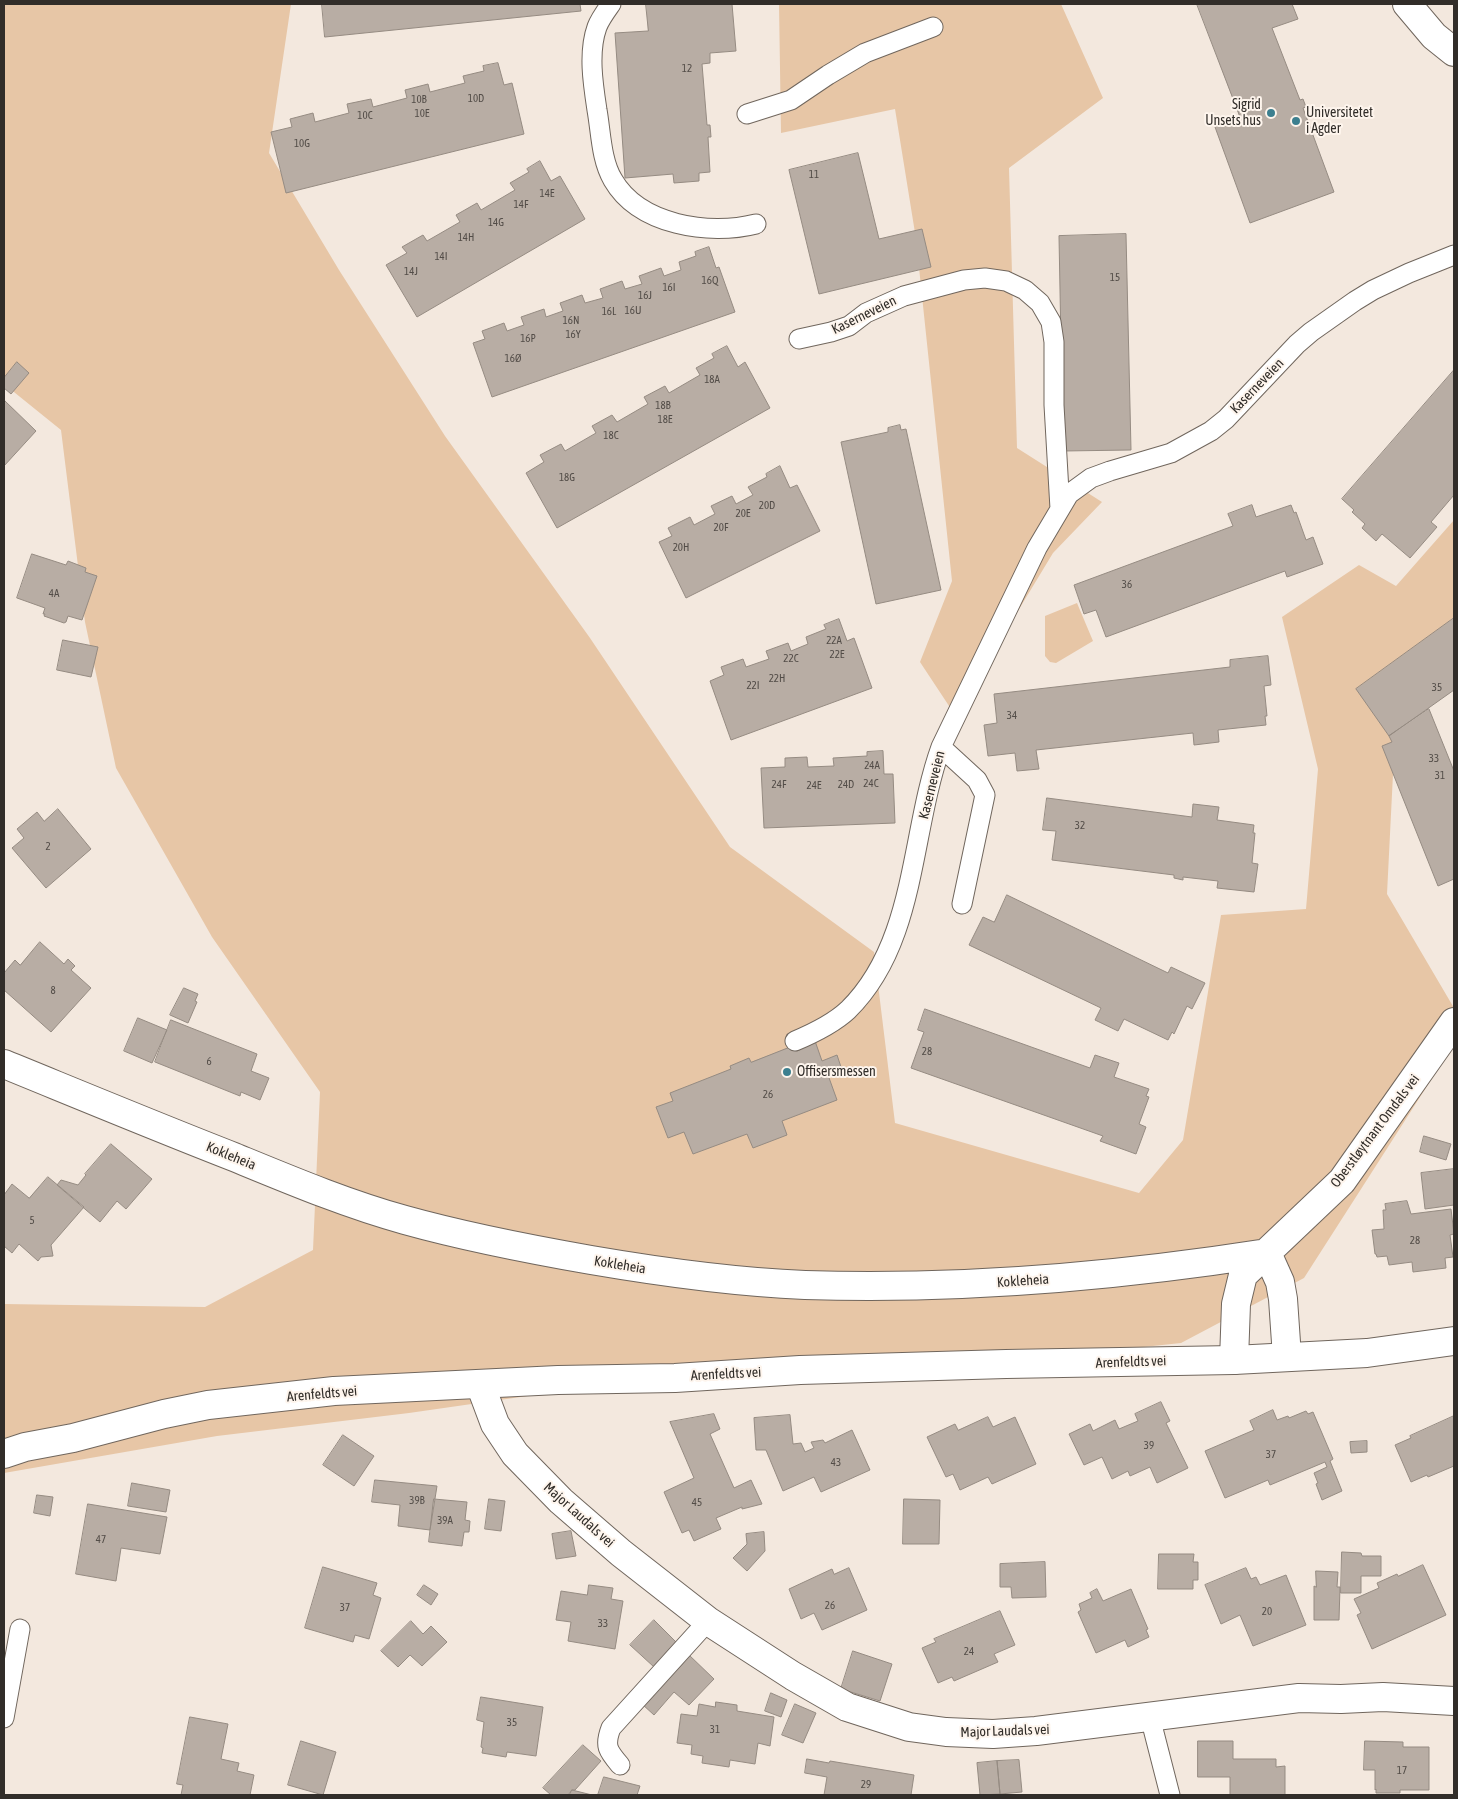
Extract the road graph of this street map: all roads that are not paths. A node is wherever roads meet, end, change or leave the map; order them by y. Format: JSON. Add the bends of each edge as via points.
{"nodes":[{"id":1,"x":611,"y":4,"type":"edge"},
{"id":2,"x":1407,"y":4,"type":"edge"},
{"id":3,"x":933,"y":27,"type":"dead end"},
{"id":4,"x":1454,"y":52,"type":"edge"},
{"id":5,"x":747,"y":114,"type":"dead end"},
{"id":6,"x":756,"y":224,"type":"dead end"},
{"id":7,"x":1454,"y":255,"type":"edge"},
{"id":8,"x":800,"y":339,"type":"dead end"},
{"id":9,"x":1060,"y":509,"type":"junction"},
{"id":10,"x":941,"y":748,"type":"junction"},
{"id":11,"x":962,"y":904,"type":"dead end"},
{"id":12,"x":1454,"y":1022,"type":"edge"},
{"id":13,"x":796,"y":1041,"type":"dead end"},
{"id":14,"x":4,"y":1064,"type":"edge"},
{"id":15,"x":1267,"y":1253,"type":"junction"},
{"id":16,"x":1454,"y":1341,"type":"edge"},
{"id":17,"x":1287,"y":1357,"type":"junction"},
{"id":18,"x":1234,"y":1360,"type":"junction"},
{"id":19,"x":480,"y":1384,"type":"junction"},
{"id":20,"x":4,"y":1454,"type":"edge"},
{"id":21,"x":708,"y":1621,"type":"junction"},
{"id":22,"x":20,"y":1629,"type":"dead end"},
{"id":23,"x":1454,"y":1701,"type":"edge"},
{"id":24,"x":1150,"y":1717,"type":"junction"},
{"id":25,"x":4,"y":1718,"type":"edge"},
{"id":26,"x":620,"y":1765,"type":"dead end"},
{"id":27,"x":1170,"y":1795,"type":"edge"}],
"edges":[{"from":1,"to":6,"type":"lane","via":[[598,24],[592,59],[604,150],[612,178],[620,191],[658,217],[675,223],[712,230]]},
{"from":2,"to":4,"type":"street","via":[[1434,36]]},
{"from":3,"to":5,"type":"lane","via":[[866,53],[791,100]]},
{"from":7,"to":9,"type":"lane","name":"Kaserneveien","via":[[1374,290],[1312,332],[1211,431],[1171,453],[1091,478],[1069,494]]},
{"from":8,"to":9,"type":"lane","name":"Kaserneveien","via":[[848,326],[866,313],[904,296],[964,280],[985,278],[1025,290],[1040,303],[1052,328]]},
{"from":9,"to":10,"type":"lane","name":"Kaserneveien","via":[[1037,548]]},
{"from":10,"to":11,"type":"lane","via":[[977,780],[985,795]]},
{"from":10,"to":13,"type":"lane","name":"Kaserneveien","via":[[895,934],[875,976],[848,1010]]},
{"from":12,"to":15,"type":"street","name":"Oberstløytnant Omdals vei","via":[[1342,1181]]},
{"from":14,"to":15,"type":"street","name":"Kokleheia","via":[[314,1190],[403,1220],[512,1246],[706,1278],[803,1285],[932,1286],[1088,1276]]},
{"from":15,"to":17,"type":"street","via":[[1280,1282]]},
{"from":15,"to":18,"type":"street","name":"Oberstløytnant Omdals vei","via":[[1243,1275],[1236,1304]]},
{"from":16,"to":17,"type":"street","name":"Arenfeldts vei","via":[[1367,1353]]},
{"from":17,"to":18,"type":"street","name":"Arenfeldts vei"},
{"from":18,"to":19,"type":"street","name":"Arenfeldts vei","via":[[810,1370]]},
{"from":19,"to":20,"type":"street","name":"Arenfeldts vei","via":[[334,1391],[208,1405]]},
{"from":19,"to":21,"type":"street","name":"Major Laudals vei","via":[[495,1424],[515,1454],[590,1527]]},
{"from":21,"to":24,"type":"street","name":"Major Laudals vei","via":[[793,1676],[847,1706],[909,1727],[993,1734]]},
{"from":21,"to":26,"type":"lane","via":[[610,1728],[607,1745]]},
{"from":22,"to":25,"type":"lane"},
{"from":23,"to":24,"type":"street","name":"Major Laudals vei","via":[[1383,1697],[1299,1698]]},
{"from":24,"to":27,"type":"lane"}]}
